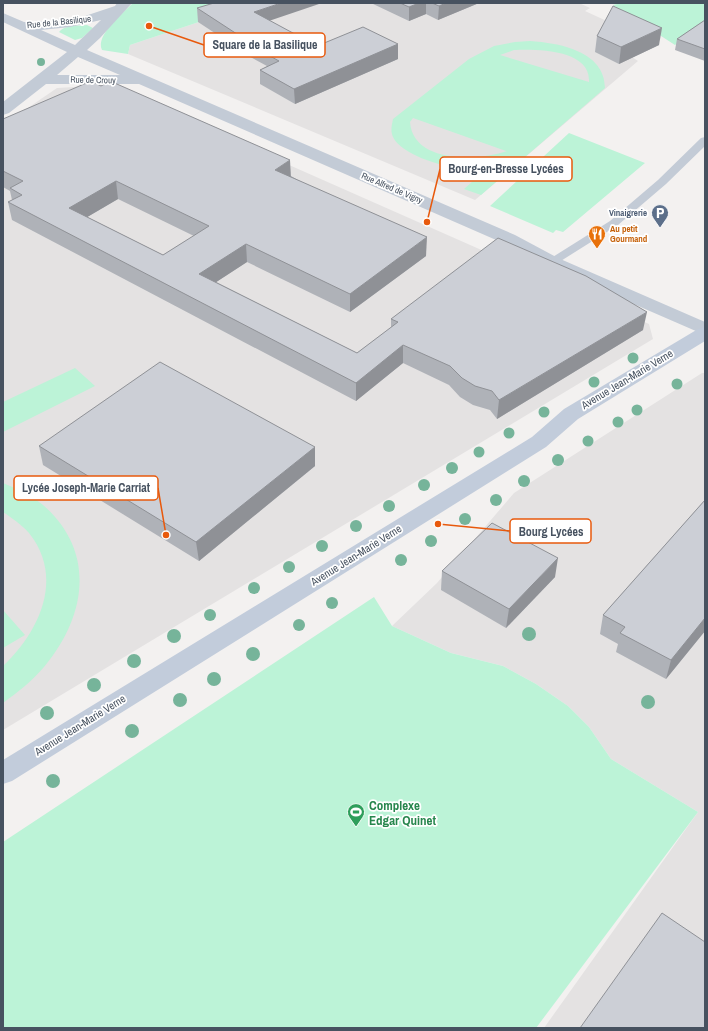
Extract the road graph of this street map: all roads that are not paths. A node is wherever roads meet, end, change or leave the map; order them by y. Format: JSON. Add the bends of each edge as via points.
{"nodes":[{"id":1,"x":122,"y":6,"type":"edge"},
{"id":2,"x":3,"y":17,"type":"edge"},
{"id":3,"x":20,"y":26,"type":"junction"},
{"id":4,"x":3,"y":32,"type":"edge"},
{"id":5,"x":78,"y":51,"type":"junction"},
{"id":6,"x":43,"y":79,"type":"junction"},
{"id":7,"x":144,"y":80,"type":"junction"},
{"id":8,"x":3,"y":110,"type":"edge"},
{"id":9,"x":705,"y":140,"type":"edge"},
{"id":10,"x":552,"y":262,"type":"junction"},
{"id":11,"x":705,"y":328,"type":"edge"},
{"id":12,"x":705,"y":334,"type":"edge"},
{"id":13,"x":3,"y":773,"type":"edge"}],
"edges":[{"from":1,"to":3,"type":"street","name":"Rue de la Basilique","via":[[101,17],[83,22]]},
{"from":1,"to":5,"type":"street","name":"Rue de la Basilique"},
{"from":2,"to":3,"type":"street","name":"Rue Alfred de Vigny"},
{"from":3,"to":4,"type":"street"},
{"from":3,"to":5,"type":"street","name":"Rue Alfred de Vigny"},
{"from":5,"to":6,"type":"street","name":"Rue de Crouy"},
{"from":5,"to":7,"type":"street","name":"Rue Alfred de Vigny"},
{"from":6,"to":7,"type":"street","name":"Rue de Crouy"},
{"from":6,"to":8,"type":"street","name":"Rue de Crouy"},
{"from":7,"to":10,"type":"street","name":"Rue Alfred de Vigny","via":[[509,239]]},
{"from":9,"to":10,"type":"lane","via":[[662,182],[614,223]]},
{"from":10,"to":11,"type":"street","name":"Rue Alfred de Vigny"},
{"from":12,"to":13,"type":"street","name":"Avenue Jean-Marie Verne","via":[[571,414],[539,442]]}]}
